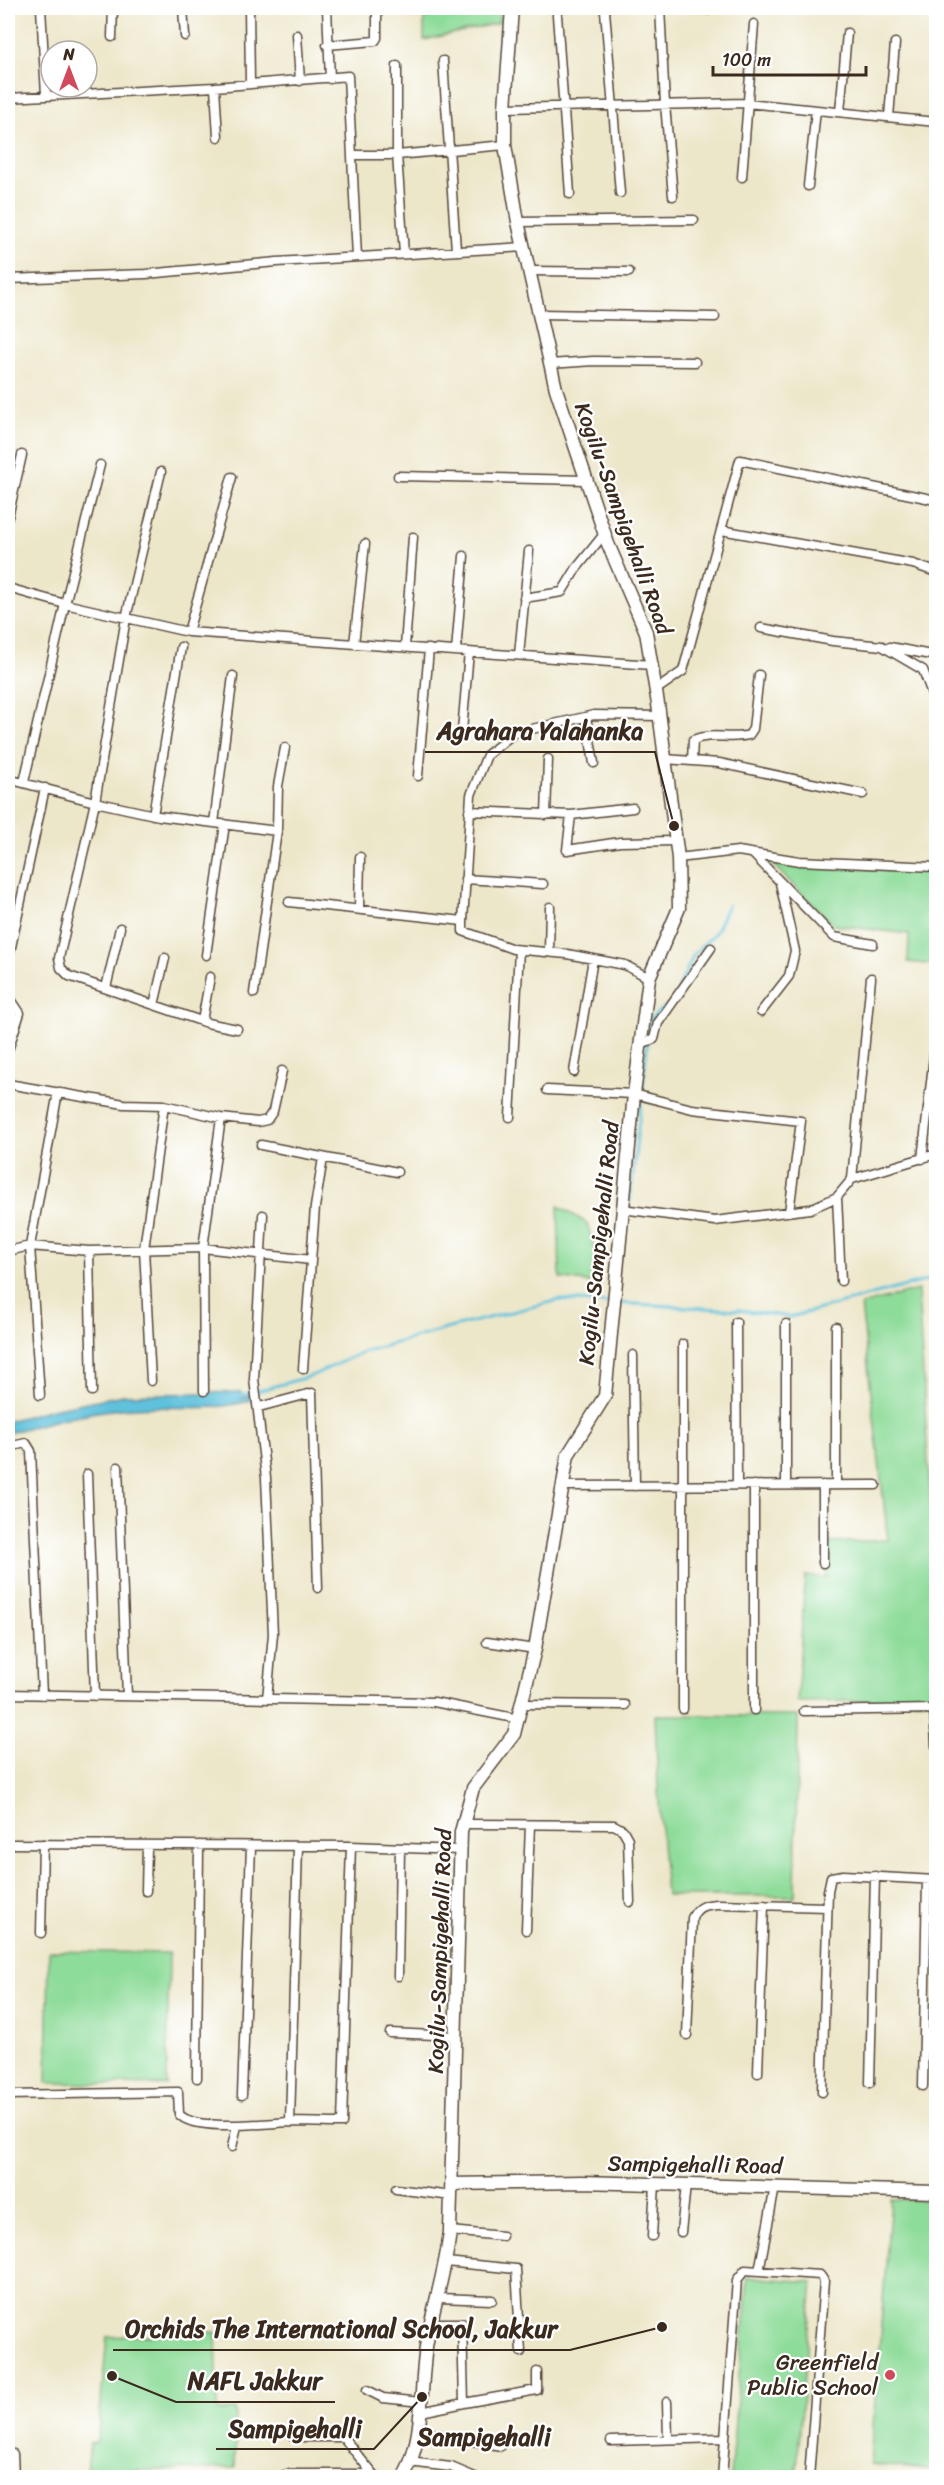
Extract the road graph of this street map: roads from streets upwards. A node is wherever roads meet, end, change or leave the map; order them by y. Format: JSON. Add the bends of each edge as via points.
{"nodes":[{"id":1,"x":41,"y":8,"type":"edge"},
{"id":2,"x":112,"y":8,"type":"edge"},
{"id":3,"x":183,"y":8,"type":"edge"},
{"id":4,"x":249,"y":8,"type":"edge"},
{"id":5,"x":327,"y":8,"type":"edge"},
{"id":6,"x":377,"y":8,"type":"edge"},
{"id":7,"x":512,"y":8,"type":"edge"},
{"id":8,"x":660,"y":8,"type":"edge"},
{"id":9,"x":605,"y":11,"type":"dead end"},
{"id":10,"x":557,"y":15,"type":"dead end"},
{"id":11,"x":754,"y":24,"type":"dead end"},
{"id":12,"x":847,"y":33,"type":"dead end"},
{"id":13,"x":297,"y":35,"type":"dead end"},
{"id":14,"x":185,"y":36,"type":"dead end"},
{"id":15,"x":112,"y":37,"type":"dead end"},
{"id":16,"x":43,"y":39,"type":"edge"},
{"id":17,"x":895,"y":43,"type":"dead end"},
{"id":18,"x":327,"y":45,"type":"junction"},
{"id":19,"x":443,"y":61,"type":"dead end"},
{"id":20,"x":397,"y":66,"type":"dead end"},
{"id":21,"x":330,"y":79,"type":"junction"},
{"id":22,"x":300,"y":81,"type":"junction"},
{"id":23,"x":250,"y":84,"type":"junction"},
{"id":24,"x":215,"y":87,"type":"junction"},
{"id":25,"x":99,"y":92,"type":"edge"},
{"id":26,"x":39,"y":96,"type":"edge"},
{"id":27,"x":8,"y":98,"type":"edge"},
{"id":28,"x":747,"y":103,"type":"junction"},
{"id":29,"x":665,"y":104,"type":"junction"},
{"id":30,"x":613,"y":105,"type":"junction"},
{"id":31,"x":564,"y":106,"type":"junction"},
{"id":32,"x":504,"y":108,"type":"junction"},
{"id":33,"x":816,"y":110,"type":"junction"},
{"id":34,"x":840,"y":112,"type":"junction"},
{"id":35,"x":889,"y":117,"type":"junction"},
{"id":36,"x":936,"y":122,"type":"edge"},
{"id":37,"x":218,"y":137,"type":"dead end"},
{"id":38,"x":505,"y":146,"type":"junction"},
{"id":39,"x":449,"y":150,"type":"junction"},
{"id":40,"x":353,"y":155,"type":"junction"},
{"id":41,"x":397,"y":155,"type":"junction"},
{"id":42,"x":742,"y":177,"type":"dead end"},
{"id":43,"x":808,"y":186,"type":"dead end"},
{"id":44,"x":620,"y":193,"type":"dead end"},
{"id":45,"x":570,"y":194,"type":"dead end"},
{"id":46,"x":673,"y":196,"type":"dead end"},
{"id":47,"x":694,"y":220,"type":"dead end"},
{"id":48,"x":518,"y":222,"type":"junction"},
{"id":49,"x":524,"y":247,"type":"junction"},
{"id":50,"x":456,"y":250,"type":"junction"},
{"id":51,"x":404,"y":254,"type":"junction"},
{"id":52,"x":357,"y":257,"type":"junction"},
{"id":53,"x":530,"y":271,"type":"junction"},
{"id":54,"x":628,"y":272,"type":"dead end"},
{"id":55,"x":8,"y":279,"type":"edge"},
{"id":56,"x":540,"y":314,"type":"junction"},
{"id":57,"x":715,"y":317,"type":"dead end"},
{"id":58,"x":695,"y":362,"type":"dead end"},
{"id":59,"x":550,"y":364,"type":"junction"},
{"id":60,"x":22,"y":455,"type":"dead end"},
{"id":61,"x":100,"y":465,"type":"dead end"},
{"id":62,"x":161,"y":472,"type":"dead end"},
{"id":63,"x":398,"y":476,"type":"dead end"},
{"id":64,"x":232,"y":477,"type":"dead end"},
{"id":65,"x":586,"y":480,"type":"junction"},
{"id":66,"x":936,"y":500,"type":"edge"},
{"id":67,"x":8,"y":517,"type":"edge"},
{"id":68,"x":721,"y":530,"type":"junction"},
{"id":69,"x":604,"y":534,"type":"junction"},
{"id":70,"x":413,"y":537,"type":"dead end"},
{"id":71,"x":365,"y":544,"type":"dead end"},
{"id":72,"x":529,"y":550,"type":"dead end"},
{"id":73,"x":465,"y":556,"type":"dead end"},
{"id":74,"x":936,"y":572,"type":"edge"},
{"id":75,"x":8,"y":588,"type":"edge"},
{"id":76,"x":524,"y":598,"type":"junction"},
{"id":77,"x":65,"y":604,"type":"junction"},
{"id":78,"x":126,"y":618,"type":"junction"},
{"id":79,"x":761,"y":628,"type":"dead end"},
{"id":80,"x":188,"y":632,"type":"junction"},
{"id":81,"x":354,"y":644,"type":"junction"},
{"id":82,"x":882,"y":646,"type":"junction"},
{"id":83,"x":181,"y":647,"type":"dead end"},
{"id":84,"x":405,"y":647,"type":"junction"},
{"id":85,"x":429,"y":649,"type":"junction"},
{"id":86,"x":456,"y":651,"type":"junction"},
{"id":87,"x":469,"y":652,"type":"junction"},
{"id":88,"x":519,"y":655,"type":"junction"},
{"id":89,"x":936,"y":656,"type":"edge"},
{"id":90,"x":651,"y":664,"type":"junction"},
{"id":91,"x":759,"y":675,"type":"dead end"},
{"id":92,"x":234,"y":676,"type":"dead end"},
{"id":93,"x":656,"y":690,"type":"junction"},
{"id":94,"x":936,"y":704,"type":"edge"},
{"id":95,"x":660,"y":716,"type":"junction"},
{"id":96,"x":586,"y":717,"type":"junction"},
{"id":97,"x":462,"y":731,"type":"dead end"},
{"id":98,"x":285,"y":748,"type":"dead end"},
{"id":99,"x":548,"y":759,"type":"dead end"},
{"id":100,"x":665,"y":759,"type":"junction"},
{"id":101,"x":692,"y":761,"type":"junction"},
{"id":102,"x":594,"y":763,"type":"dead end"},
{"id":103,"x":418,"y":776,"type":"dead end"},
{"id":104,"x":8,"y":779,"type":"edge"},
{"id":105,"x":24,"y":782,"type":"junction"},
{"id":106,"x":45,"y":788,"type":"junction"},
{"id":107,"x":862,"y":794,"type":"dead end"},
{"id":108,"x":95,"y":802,"type":"junction"},
{"id":109,"x":633,"y":808,"type":"dead end"},
{"id":110,"x":470,"y":811,"type":"junction"},
{"id":111,"x":153,"y":814,"type":"junction"},
{"id":112,"x":546,"y":815,"type":"junction"},
{"id":113,"x":571,"y":815,"type":"junction"},
{"id":114,"x":214,"y":823,"type":"junction"},
{"id":115,"x":225,"y":824,"type":"junction"},
{"id":116,"x":277,"y":831,"type":"junction"},
{"id":117,"x":676,"y":841,"type":"junction"},
{"id":118,"x":753,"y":853,"type":"junction"},
{"id":119,"x":360,"y":857,"type":"dead end"},
{"id":120,"x":678,"y":858,"type":"junction"},
{"id":121,"x":936,"y":867,"type":"edge"},
{"id":122,"x":465,"y":879,"type":"junction"},
{"id":123,"x":780,"y":882,"type":"junction"},
{"id":124,"x":543,"y":884,"type":"dead end"},
{"id":125,"x":289,"y":902,"type":"dead end"},
{"id":126,"x":550,"y":907,"type":"dead end"},
{"id":127,"x":359,"y":909,"type":"junction"},
{"id":128,"x":463,"y":921,"type":"junction"},
{"id":129,"x":120,"y":928,"type":"dead end"},
{"id":130,"x":873,"y":944,"type":"dead end"},
{"id":131,"x":711,"y":948,"type":"dead end"},
{"id":132,"x":519,"y":950,"type":"junction"},
{"id":133,"x":549,"y":952,"type":"junction"},
{"id":134,"x":206,"y":955,"type":"dead end"},
{"id":135,"x":165,"y":958,"type":"dead end"},
{"id":136,"x":593,"y":959,"type":"junction"},
{"id":137,"x":8,"y":961,"type":"edge"},
{"id":138,"x":210,"y":977,"type":"dead end"},
{"id":139,"x":649,"y":978,"type":"junction"},
{"id":140,"x":871,"y":978,"type":"dead end"},
{"id":141,"x":106,"y":988,"type":"junction"},
{"id":142,"x":255,"y":993,"type":"dead end"},
{"id":143,"x":8,"y":995,"type":"edge"},
{"id":144,"x":154,"y":1005,"type":"junction"},
{"id":145,"x":761,"y":1012,"type":"dead end"},
{"id":146,"x":202,"y":1021,"type":"junction"},
{"id":147,"x":237,"y":1029,"type":"dead end"},
{"id":148,"x":936,"y":1039,"type":"edge"},
{"id":149,"x":640,"y":1044,"type":"junction"},
{"id":150,"x":8,"y":1050,"type":"edge"},
{"id":151,"x":282,"y":1071,"type":"dead end"},
{"id":152,"x":574,"y":1072,"type":"dead end"},
{"id":153,"x":8,"y":1084,"type":"edge"},
{"id":154,"x":547,"y":1090,"type":"dead end"},
{"id":155,"x":58,"y":1092,"type":"junction"},
{"id":156,"x":634,"y":1094,"type":"junction"},
{"id":157,"x":164,"y":1105,"type":"junction"},
{"id":158,"x":510,"y":1117,"type":"dead end"},
{"id":159,"x":221,"y":1118,"type":"junction"},
{"id":160,"x":261,"y":1146,"type":"dead end"},
{"id":161,"x":936,"y":1154,"type":"edge"},
{"id":162,"x":323,"y":1158,"type":"junction"},
{"id":163,"x":922,"y":1159,"type":"junction"},
{"id":164,"x":397,"y":1172,"type":"dead end"},
{"id":165,"x":852,"y":1179,"type":"junction"},
{"id":166,"x":837,"y":1197,"type":"junction"},
{"id":167,"x":622,"y":1209,"type":"junction"},
{"id":168,"x":789,"y":1212,"type":"junction"},
{"id":169,"x":263,"y":1215,"type":"dead end"},
{"id":170,"x":30,"y":1246,"type":"junction"},
{"id":171,"x":202,"y":1248,"type":"junction"},
{"id":172,"x":144,"y":1249,"type":"junction"},
{"id":173,"x":8,"y":1251,"type":"edge"},
{"id":174,"x":89,"y":1251,"type":"junction"},
{"id":175,"x":261,"y":1255,"type":"junction"},
{"id":176,"x":311,"y":1260,"type":"junction"},
{"id":177,"x":841,"y":1281,"type":"dead end"},
{"id":178,"x":736,"y":1322,"type":"dead end"},
{"id":179,"x":786,"y":1324,"type":"dead end"},
{"id":180,"x":836,"y":1327,"type":"dead end"},
{"id":181,"x":683,"y":1344,"type":"dead end"},
{"id":182,"x":633,"y":1355,"type":"dead end"},
{"id":183,"x":303,"y":1369,"type":"dead end"},
{"id":184,"x":152,"y":1381,"type":"dead end"},
{"id":185,"x":92,"y":1391,"type":"dead end"},
{"id":186,"x":204,"y":1391,"type":"dead end"},
{"id":187,"x":40,"y":1395,"type":"dead end"},
{"id":188,"x":259,"y":1407,"type":"junction"},
{"id":189,"x":8,"y":1447,"type":"edge"},
{"id":190,"x":118,"y":1467,"type":"dead end"},
{"id":191,"x":87,"y":1474,"type":"dead end"},
{"id":192,"x":736,"y":1485,"type":"junction"},
{"id":193,"x":754,"y":1485,"type":"junction"},
{"id":194,"x":786,"y":1485,"type":"junction"},
{"id":195,"x":823,"y":1485,"type":"junction"},
{"id":196,"x":836,"y":1485,"type":"junction"},
{"id":197,"x":876,"y":1485,"type":"dead end"},
{"id":198,"x":562,"y":1486,"type":"junction"},
{"id":199,"x":635,"y":1486,"type":"junction"},
{"id":200,"x":683,"y":1486,"type":"junction"},
{"id":201,"x":823,"y":1563,"type":"dead end"},
{"id":202,"x":318,"y":1588,"type":"dead end"},
{"id":203,"x":488,"y":1642,"type":"dead end"},
{"id":204,"x":535,"y":1649,"type":"junction"},
{"id":205,"x":8,"y":1694,"type":"edge"},
{"id":206,"x":42,"y":1695,"type":"junction"},
{"id":207,"x":95,"y":1696,"type":"junction"},
{"id":208,"x":127,"y":1696,"type":"junction"},
{"id":209,"x":267,"y":1699,"type":"junction"},
{"id":210,"x":523,"y":1704,"type":"junction"},
{"id":211,"x":625,"y":1704,"type":"dead end"},
{"id":212,"x":683,"y":1709,"type":"dead end"},
{"id":213,"x":935,"y":1709,"type":"edge"},
{"id":214,"x":754,"y":1710,"type":"dead end"},
{"id":215,"x":804,"y":1711,"type":"dead end"},
{"id":216,"x":519,"y":1719,"type":"junction"},
{"id":217,"x":936,"y":1746,"type":"edge"},
{"id":218,"x":463,"y":1824,"type":"junction"},
{"id":219,"x":530,"y":1825,"type":"junction"},
{"id":220,"x":8,"y":1844,"type":"edge"},
{"id":221,"x":43,"y":1844,"type":"junction"},
{"id":222,"x":199,"y":1845,"type":"junction"},
{"id":223,"x":147,"y":1846,"type":"junction"},
{"id":224,"x":251,"y":1846,"type":"junction"},
{"id":225,"x":298,"y":1846,"type":"junction"},
{"id":226,"x":351,"y":1846,"type":"junction"},
{"id":227,"x":400,"y":1848,"type":"junction"},
{"id":228,"x":460,"y":1850,"type":"junction"},
{"id":229,"x":875,"y":1876,"type":"junction"},
{"id":230,"x":927,"y":1880,"type":"junction"},
{"id":231,"x":936,"y":1880,"type":"edge"},
{"id":232,"x":146,"y":1891,"type":"dead end"},
{"id":233,"x":630,"y":1902,"type":"dead end"},
{"id":234,"x":764,"y":1905,"type":"junction"},
{"id":235,"x":827,"y":1907,"type":"junction"},
{"id":236,"x":526,"y":1930,"type":"dead end"},
{"id":237,"x":41,"y":1933,"type":"dead end"},
{"id":238,"x":398,"y":1976,"type":"dead end"},
{"id":239,"x":390,"y":2033,"type":"dead end"},
{"id":240,"x":687,"y":2035,"type":"dead end"},
{"id":241,"x":456,"y":2036,"type":"junction"},
{"id":242,"x":758,"y":2073,"type":"dead end"},
{"id":243,"x":197,"y":2078,"type":"dead end"},
{"id":244,"x":870,"y":2083,"type":"dead end"},
{"id":245,"x":923,"y":2086,"type":"dead end"},
{"id":246,"x":822,"y":2092,"type":"dead end"},
{"id":247,"x":8,"y":2095,"type":"edge"},
{"id":248,"x":242,"y":2095,"type":"dead end"},
{"id":249,"x":290,"y":2122,"type":"junction"},
{"id":250,"x":237,"y":2126,"type":"junction"},
{"id":251,"x":232,"y":2147,"type":"dead end"},
{"id":252,"x":655,"y":2184,"type":"junction"},
{"id":253,"x":686,"y":2185,"type":"junction"},
{"id":254,"x":775,"y":2187,"type":"junction"},
{"id":255,"x":396,"y":2189,"type":"dead end"},
{"id":256,"x":452,"y":2190,"type":"junction"},
{"id":257,"x":936,"y":2192,"type":"edge"},
{"id":258,"x":450,"y":2231,"type":"junction"},
{"id":259,"x":681,"y":2232,"type":"dead end"},
{"id":260,"x":502,"y":2236,"type":"dead end"},
{"id":261,"x":652,"y":2236,"type":"dead end"},
{"id":262,"x":446,"y":2262,"type":"junction"},
{"id":263,"x":759,"y":2271,"type":"junction"},
{"id":264,"x":438,"y":2298,"type":"junction"},
{"id":265,"x":492,"y":2300,"type":"dead end"},
{"id":266,"x":431,"y":2323,"type":"junction"},
{"id":267,"x":521,"y":2352,"type":"dead end"},
{"id":268,"x":537,"y":2372,"type":"dead end"},
{"id":269,"x":367,"y":2390,"type":"dead end"},
{"id":270,"x":667,"y":2402,"type":"dead end"},
{"id":271,"x":464,"y":2403,"type":"junction"},
{"id":272,"x":421,"y":2407,"type":"junction"},
{"id":273,"x":417,"y":2431,"type":"junction"},
{"id":274,"x":293,"y":2437,"type":"dead end"},
{"id":275,"x":724,"y":2438,"type":"junction"},
{"id":276,"x":668,"y":2439,"type":"junction"},
{"id":277,"x":611,"y":2441,"type":"dead end"},
{"id":278,"x":501,"y":2446,"type":"dead end"},
{"id":279,"x":13,"y":2454,"type":"dead end"},
{"id":280,"x":410,"y":2462,"type":"junction"},
{"id":281,"x":286,"y":2474,"type":"dead end"},
{"id":282,"x":375,"y":2476,"type":"edge"},
{"id":283,"x":14,"y":2478,"type":"edge"},
{"id":284,"x":403,"y":2478,"type":"edge"},
{"id":285,"x":477,"y":2478,"type":"edge"},
{"id":286,"x":722,"y":2478,"type":"edge"},
{"id":287,"x":809,"y":2478,"type":"edge"}],
"edges":[{"from":1,"to":16,"type":"street"},
{"from":2,"to":15,"type":"street"},
{"from":3,"to":14,"type":"street"},
{"from":4,"to":23,"type":"street"},
{"from":5,"to":18,"type":"street"},
{"from":6,"to":18,"type":"street","via":[[375,41]]},
{"from":7,"to":32,"type":"street","name":"Kogilu-Sampigehalli Road"},
{"from":8,"to":29,"type":"street"},
{"from":9,"to":30,"type":"street"},
{"from":10,"to":31,"type":"street"},
{"from":11,"to":28,"type":"street"},
{"from":12,"to":34,"type":"street"},
{"from":13,"to":22,"type":"street"},
{"from":17,"to":35,"type":"street"},
{"from":18,"to":21,"type":"street"},
{"from":19,"to":39,"type":"street"},
{"from":20,"to":41,"type":"street"},
{"from":21,"to":22,"type":"street"},
{"from":21,"to":40,"type":"street","via":[[348,76]]},
{"from":22,"to":23,"type":"street"},
{"from":23,"to":24,"type":"street"},
{"from":24,"to":25,"type":"street"},
{"from":24,"to":37,"type":"street"},
{"from":26,"to":27,"type":"street"},
{"from":28,"to":29,"type":"street"},
{"from":28,"to":33,"type":"street"},
{"from":28,"to":42,"type":"street"},
{"from":29,"to":30,"type":"street"},
{"from":29,"to":46,"type":"street"},
{"from":30,"to":31,"type":"street"},
{"from":30,"to":44,"type":"street"},
{"from":31,"to":32,"type":"street"},
{"from":31,"to":45,"type":"street"},
{"from":32,"to":38,"type":"street","name":"Kogilu-Sampigehalli Road"},
{"from":33,"to":34,"type":"street"},
{"from":33,"to":43,"type":"street"},
{"from":34,"to":35,"type":"street"},
{"from":35,"to":36,"type":"street"},
{"from":38,"to":39,"type":"street"},
{"from":38,"to":48,"type":"street","name":"Kogilu-Sampigehalli Road"},
{"from":39,"to":41,"type":"street"},
{"from":39,"to":50,"type":"street"},
{"from":40,"to":41,"type":"street"},
{"from":40,"to":52,"type":"street"},
{"from":41,"to":51,"type":"street"},
{"from":47,"to":48,"type":"street"},
{"from":48,"to":49,"type":"street","name":"Kogilu-Sampigehalli Road"},
{"from":49,"to":50,"type":"street"},
{"from":49,"to":53,"type":"street","name":"Kogilu-Sampigehalli Road"},
{"from":50,"to":51,"type":"street"},
{"from":51,"to":52,"type":"street"},
{"from":52,"to":55,"type":"street","via":[[146,274]]},
{"from":53,"to":54,"type":"street"},
{"from":53,"to":56,"type":"street","name":"Kogilu-Sampigehalli Road"},
{"from":56,"to":57,"type":"street"},
{"from":56,"to":59,"type":"street","name":"Kogilu-Sampigehalli Road"},
{"from":58,"to":59,"type":"street"},
{"from":59,"to":65,"type":"street","name":"Kogilu-Sampigehalli Road"},
{"from":60,"to":67,"type":"street"},
{"from":61,"to":77,"type":"street"},
{"from":62,"to":78,"type":"street"},
{"from":63,"to":65,"type":"street"},
{"from":64,"to":80,"type":"street"},
{"from":65,"to":69,"type":"street","name":"Kogilu-Sampigehalli Road"},
{"from":66,"to":68,"type":"street","via":[[740,460]]},
{"from":68,"to":74,"type":"street","via":[[914,564]]},
{"from":68,"to":93,"type":"street","via":[[683,671]]},
{"from":69,"to":76,"type":"street","via":[[562,592]]},
{"from":69,"to":90,"type":"street","name":"Kogilu-Sampigehalli Road","via":[[646,632]]},
{"from":70,"to":84,"type":"street"},
{"from":71,"to":81,"type":"street"},
{"from":72,"to":76,"type":"street"},
{"from":73,"to":86,"type":"street"},
{"from":75,"to":77,"type":"street"},
{"from":76,"to":88,"type":"street"},
{"from":77,"to":78,"type":"street"},
{"from":77,"to":105,"type":"street"},
{"from":78,"to":80,"type":"street"},
{"from":78,"to":108,"type":"street"},
{"from":79,"to":82,"type":"street"},
{"from":80,"to":81,"type":"street"},
{"from":81,"to":84,"type":"street"},
{"from":82,"to":89,"type":"street"},
{"from":82,"to":94,"type":"street","via":[[923,670]]},
{"from":83,"to":111,"type":"street"},
{"from":84,"to":85,"type":"street"},
{"from":85,"to":86,"type":"street"},
{"from":85,"to":103,"type":"street"},
{"from":86,"to":87,"type":"street"},
{"from":87,"to":88,"type":"street"},
{"from":87,"to":97,"type":"street"},
{"from":88,"to":90,"type":"street"},
{"from":90,"to":93,"type":"street","name":"Kogilu-Sampigehalli Road"},
{"from":91,"to":101,"type":"street","via":[[753,729],[741,737],[702,736],[693,740]]},
{"from":92,"to":114,"type":"street"},
{"from":93,"to":95,"type":"street","name":"Kogilu-Sampigehalli Road"},
{"from":95,"to":96,"type":"street"},
{"from":95,"to":100,"type":"street","name":"Kogilu-Sampigehalli Road"},
{"from":96,"to":102,"type":"street"},
{"from":96,"to":110,"type":"street","via":[[514,733],[487,755],[471,795]]},
{"from":98,"to":116,"type":"street","via":[[278,786]]},
{"from":99,"to":112,"type":"street"},
{"from":100,"to":101,"type":"street"},
{"from":100,"to":117,"type":"street","name":"Kogilu-Sampigehalli Road"},
{"from":101,"to":107,"type":"street","via":[[719,763]]},
{"from":104,"to":105,"type":"street"},
{"from":105,"to":106,"type":"street"},
{"from":106,"to":108,"type":"street"},
{"from":106,"to":137,"type":"street"},
{"from":108,"to":111,"type":"street"},
{"from":108,"to":141,"type":"street","via":[[59,958],[61,968],[69,976]]},
{"from":109,"to":113,"type":"street"},
{"from":110,"to":112,"type":"street"},
{"from":110,"to":122,"type":"street"},
{"from":111,"to":114,"type":"street"},
{"from":112,"to":113,"type":"street"},
{"from":113,"to":117,"type":"street","via":[[567,850],[620,842]]},
{"from":114,"to":115,"type":"street"},
{"from":115,"to":116,"type":"street"},
{"from":115,"to":134,"type":"street"},
{"from":116,"to":142,"type":"street"},
{"from":117,"to":120,"type":"street","name":"Kogilu-Sampigehalli Road"},
{"from":118,"to":120,"type":"street"},
{"from":118,"to":121,"type":"street","via":[[799,861]]},
{"from":118,"to":123,"type":"street"},
{"from":119,"to":127,"type":"street"},
{"from":120,"to":139,"type":"street","name":"Kogilu-Sampigehalli Road","via":[[679,908]]},
{"from":122,"to":124,"type":"street"},
{"from":122,"to":128,"type":"street"},
{"from":123,"to":130,"type":"street","via":[[834,938]]},
{"from":123,"to":145,"type":"street","via":[[795,951],[791,973]]},
{"from":125,"to":127,"type":"street"},
{"from":126,"to":133,"type":"street"},
{"from":127,"to":128,"type":"street"},
{"from":128,"to":132,"type":"street","via":[[463,931]]},
{"from":129,"to":141,"type":"street"},
{"from":131,"to":149,"type":"street","via":[[658,1023],[654,1039]]},
{"from":132,"to":133,"type":"street"},
{"from":132,"to":158,"type":"street"},
{"from":133,"to":136,"type":"street"},
{"from":135,"to":144,"type":"street"},
{"from":136,"to":139,"type":"street","via":[[625,965]]},
{"from":136,"to":152,"type":"street"},
{"from":138,"to":146,"type":"street"},
{"from":139,"to":149,"type":"street","name":"Kogilu-Sampigehalli Road"},
{"from":140,"to":165,"type":"street"},
{"from":141,"to":144,"type":"street"},
{"from":143,"to":150,"type":"street","via":[[20,1012]]},
{"from":144,"to":146,"type":"street"},
{"from":146,"to":147,"type":"street"},
{"from":148,"to":163,"type":"street"},
{"from":149,"to":156,"type":"street","name":"Kogilu-Sampigehalli Road"},
{"from":151,"to":159,"type":"street","via":[[273,1111],[267,1120]]},
{"from":153,"to":155,"type":"street"},
{"from":154,"to":156,"type":"street"},
{"from":155,"to":157,"type":"street","via":[[124,1104]]},
{"from":155,"to":170,"type":"street"},
{"from":156,"to":167,"type":"street","name":"Kogilu-Sampigehalli Road"},
{"from":156,"to":168,"type":"street","via":[[692,1109],[801,1121]]},
{"from":157,"to":159,"type":"street"},
{"from":157,"to":172,"type":"street"},
{"from":159,"to":171,"type":"street"},
{"from":160,"to":162,"type":"street"},
{"from":161,"to":163,"type":"street"},
{"from":162,"to":164,"type":"street"},
{"from":162,"to":176,"type":"street"},
{"from":163,"to":165,"type":"street"},
{"from":165,"to":166,"type":"street"},
{"from":166,"to":168,"type":"street","via":[[810,1209]]},
{"from":166,"to":177,"type":"street"},
{"from":167,"to":168,"type":"street","via":[[715,1221]]},
{"from":167,"to":198,"type":"street","name":"Kogilu-Sampigehalli Road","via":[[604,1396],[568,1455]]},
{"from":169,"to":175,"type":"street"},
{"from":170,"to":173,"type":"street"},
{"from":170,"to":174,"type":"street"},
{"from":170,"to":187,"type":"street"},
{"from":171,"to":172,"type":"street"},
{"from":171,"to":175,"type":"street"},
{"from":171,"to":186,"type":"street"},
{"from":172,"to":174,"type":"street"},
{"from":172,"to":184,"type":"street"},
{"from":174,"to":185,"type":"street"},
{"from":175,"to":176,"type":"street"},
{"from":175,"to":188,"type":"street","via":[[254,1379]]},
{"from":176,"to":183,"type":"street"},
{"from":178,"to":192,"type":"street"},
{"from":179,"to":194,"type":"street"},
{"from":180,"to":196,"type":"street"},
{"from":181,"to":200,"type":"street"},
{"from":182,"to":199,"type":"street"},
{"from":188,"to":202,"type":"street","via":[[312,1393]]},
{"from":188,"to":209,"type":"street","via":[[273,1634]]},
{"from":189,"to":206,"type":"street","via":[[26,1443],[32,1452]]},
{"from":190,"to":208,"type":"street"},
{"from":191,"to":207,"type":"street"},
{"from":192,"to":193,"type":"street"},
{"from":192,"to":200,"type":"street"},
{"from":193,"to":194,"type":"street"},
{"from":193,"to":214,"type":"street"},
{"from":194,"to":195,"type":"street"},
{"from":195,"to":196,"type":"street"},
{"from":195,"to":201,"type":"street"},
{"from":196,"to":197,"type":"street"},
{"from":198,"to":199,"type":"street"},
{"from":198,"to":204,"type":"street","name":"Kogilu-Sampigehalli Road"},
{"from":199,"to":200,"type":"street"},
{"from":200,"to":212,"type":"street"},
{"from":203,"to":204,"type":"street"},
{"from":204,"to":210,"type":"street","name":"Kogilu-Sampigehalli Road"},
{"from":205,"to":206,"type":"street"},
{"from":206,"to":207,"type":"street"},
{"from":207,"to":208,"type":"street"},
{"from":208,"to":209,"type":"street"},
{"from":209,"to":216,"type":"street","via":[[434,1702]]},
{"from":210,"to":211,"type":"street"},
{"from":210,"to":216,"type":"street","name":"Kogilu-Sampigehalli Road"},
{"from":213,"to":215,"type":"street"},
{"from":213,"to":217,"type":"street"},
{"from":216,"to":218,"type":"street","name":"Kogilu-Sampigehalli Road","via":[[514,1734],[473,1788]]},
{"from":218,"to":219,"type":"street"},
{"from":218,"to":228,"type":"street","name":"Kogilu-Sampigehalli Road"},
{"from":219,"to":233,"type":"street","via":[[614,1826],[623,1830],[628,1839]]},
{"from":219,"to":236,"type":"street"},
{"from":220,"to":221,"type":"street"},
{"from":221,"to":223,"type":"street"},
{"from":221,"to":237,"type":"street"},
{"from":222,"to":223,"type":"street"},
{"from":222,"to":224,"type":"street"},
{"from":222,"to":243,"type":"street"},
{"from":223,"to":232,"type":"street"},
{"from":224,"to":225,"type":"street"},
{"from":224,"to":248,"type":"street"},
{"from":225,"to":226,"type":"street"},
{"from":225,"to":249,"type":"street"},
{"from":226,"to":227,"type":"street"},
{"from":226,"to":249,"type":"street","via":[[342,2123]]},
{"from":227,"to":228,"type":"street"},
{"from":227,"to":238,"type":"street"},
{"from":228,"to":241,"type":"street","name":"Kogilu-Sampigehalli Road"},
{"from":229,"to":230,"type":"street"},
{"from":229,"to":235,"type":"street","via":[[831,1877]]},
{"from":229,"to":244,"type":"street"},
{"from":230,"to":231,"type":"street"},
{"from":230,"to":245,"type":"street"},
{"from":234,"to":235,"type":"street"},
{"from":234,"to":240,"type":"street","via":[[719,1904],[696,1909],[692,1918]]},
{"from":234,"to":242,"type":"street"},
{"from":235,"to":246,"type":"street"},
{"from":239,"to":241,"type":"street"},
{"from":241,"to":256,"type":"street","name":"Kogilu-Sampigehalli Road"},
{"from":247,"to":250,"type":"street","via":[[178,2092],[182,2119]]},
{"from":249,"to":250,"type":"street"},
{"from":250,"to":251,"type":"street"},
{"from":252,"to":253,"type":"street","name":"Sampigehalli Road"},
{"from":252,"to":256,"type":"street","name":"Sampigehalli Road","via":[[582,2182]]},
{"from":252,"to":261,"type":"street"},
{"from":253,"to":254,"type":"street","name":"Sampigehalli Road"},
{"from":253,"to":259,"type":"street"},
{"from":254,"to":257,"type":"street","name":"Sampigehalli Road"},
{"from":254,"to":263,"type":"street"},
{"from":255,"to":256,"type":"street"},
{"from":256,"to":258,"type":"street","name":"Kogilu-Sampigehalli Road"},
{"from":258,"to":260,"type":"street"},
{"from":258,"to":262,"type":"street","name":"Kogilu-Sampigehalli Road"},
{"from":262,"to":264,"type":"street","name":"Kogilu-Sampigehalli Road"},
{"from":262,"to":267,"type":"street","via":[[516,2269]]},
{"from":263,"to":275,"type":"street","via":[[745,2270],[737,2280]]},
{"from":263,"to":287,"type":"street","via":[[820,2275],[824,2281]]},
{"from":264,"to":265,"type":"street"},
{"from":264,"to":266,"type":"street","name":"Kogilu-Sampigehalli Road"},
{"from":266,"to":271,"type":"street","via":[[462,2323]]},
{"from":266,"to":272,"type":"street","name":"Kogilu-Sampigehalli Road"},
{"from":268,"to":271,"type":"street","via":[[537,2390]]},
{"from":269,"to":272,"type":"street"},
{"from":270,"to":276,"type":"street"},
{"from":271,"to":272,"type":"street"},
{"from":272,"to":273,"type":"street","name":"Kogilu-Sampigehalli Road"},
{"from":273,"to":278,"type":"street"},
{"from":273,"to":280,"type":"street","name":"Kogilu-Sampigehalli Road"},
{"from":274,"to":282,"type":"street","via":[[343,2437]]},
{"from":275,"to":276,"type":"street"},
{"from":275,"to":286,"type":"street"},
{"from":276,"to":277,"type":"street"},
{"from":279,"to":283,"type":"street"},
{"from":280,"to":284,"type":"street","name":"Kogilu-Sampigehalli Road"},
{"from":280,"to":285,"type":"street","via":[[451,2467]]},
{"from":281,"to":282,"type":"street"}]}
